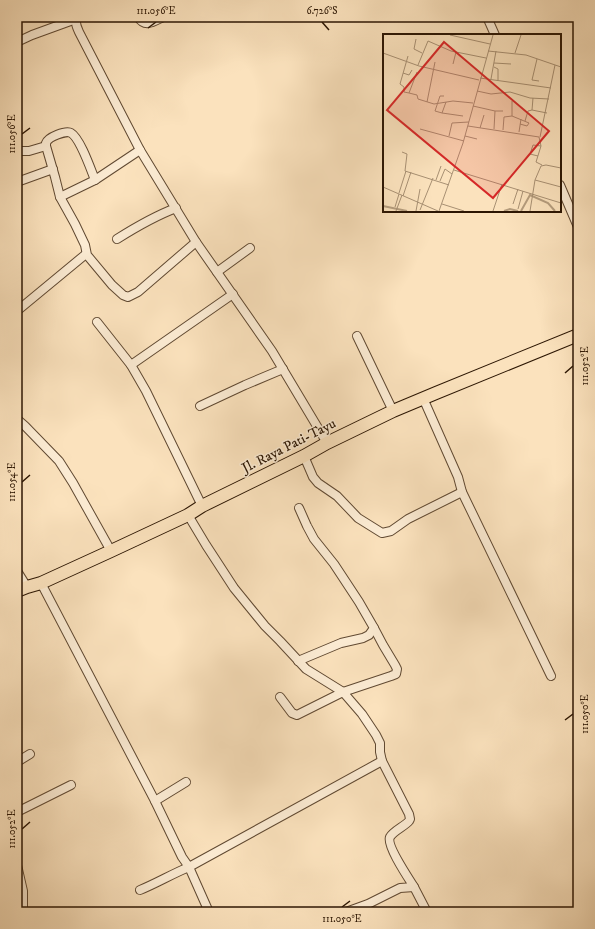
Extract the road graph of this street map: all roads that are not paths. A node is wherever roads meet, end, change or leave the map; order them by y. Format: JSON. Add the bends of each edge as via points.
{"nodes":[{"id":1,"x":138,"y":17,"type":"edge"},
{"id":2,"x":163,"y":17,"type":"edge"},
{"id":3,"x":487,"y":17,"type":"edge"},
{"id":4,"x":76,"y":18,"type":"edge"},
{"id":5,"x":494,"y":34,"type":"edge"},
{"id":6,"x":17,"y":42,"type":"edge"},
{"id":7,"x":46,"y":146,"type":"junction"},
{"id":8,"x":140,"y":150,"type":"junction"},
{"id":9,"x":17,"y":151,"type":"edge"},
{"id":10,"x":53,"y":169,"type":"junction"},
{"id":11,"x":95,"y":180,"type":"junction"},
{"id":12,"x":17,"y":182,"type":"edge"},
{"id":13,"x":561,"y":187,"type":"edge"},
{"id":14,"x":60,"y":197,"type":"junction"},
{"id":15,"x":176,"y":208,"type":"junction"},
{"id":16,"x":578,"y":226,"type":"edge"},
{"id":17,"x":117,"y":239,"type":"dead end"},
{"id":18,"x":196,"y":242,"type":"junction"},
{"id":19,"x":250,"y":248,"type":"dead end"},
{"id":20,"x":86,"y":254,"type":"junction"},
{"id":21,"x":217,"y":272,"type":"junction"},
{"id":22,"x":234,"y":294,"type":"junction"},
{"id":23,"x":17,"y":311,"type":"edge"},
{"id":24,"x":97,"y":322,"type":"dead end"},
{"id":25,"x":578,"y":335,"type":"edge"},
{"id":26,"x":357,"y":336,"type":"dead end"},
{"id":27,"x":131,"y":365,"type":"junction"},
{"id":28,"x":283,"y":369,"type":"junction"},
{"id":29,"x":423,"y":398,"type":"junction"},
{"id":30,"x":200,"y":406,"type":"dead end"},
{"id":31,"x":393,"y":411,"type":"junction"},
{"id":32,"x":17,"y":419,"type":"edge"},
{"id":33,"x":327,"y":444,"type":"junction"},
{"id":34,"x":304,"y":456,"type":"junction"},
{"id":35,"x":462,"y":492,"type":"junction"},
{"id":36,"x":202,"y":506,"type":"junction"},
{"id":37,"x":299,"y":508,"type":"dead end"},
{"id":38,"x":188,"y":515,"type":"junction"},
{"id":39,"x":111,"y":551,"type":"junction"},
{"id":40,"x":17,"y":571,"type":"edge"},
{"id":41,"x":41,"y":583,"type":"junction"},
{"id":42,"x":22,"y":589,"type":"edge"},
{"id":43,"x":374,"y":628,"type":"junction"},
{"id":44,"x":298,"y":661,"type":"junction"},
{"id":45,"x":551,"y":676,"type":"dead end"},
{"id":46,"x":343,"y":692,"type":"junction"},
{"id":47,"x":280,"y":697,"type":"dead end"},
{"id":48,"x":30,"y":754,"type":"dead end"},
{"id":49,"x":382,"y":761,"type":"junction"},
{"id":50,"x":17,"y":762,"type":"edge"},
{"id":51,"x":186,"y":782,"type":"dead end"},
{"id":52,"x":71,"y":785,"type":"dead end"},
{"id":53,"x":155,"y":801,"type":"junction"},
{"id":54,"x":17,"y":812,"type":"edge"},
{"id":55,"x":17,"y":864,"type":"edge"},
{"id":56,"x":189,"y":867,"type":"junction"},
{"id":57,"x":414,"y":887,"type":"junction"},
{"id":58,"x":140,"y":890,"type":"dead end"},
{"id":59,"x":23,"y":912,"type":"edge"},
{"id":60,"x":209,"y":912,"type":"edge"},
{"id":61,"x":346,"y":912,"type":"edge"},
{"id":62,"x":427,"y":912,"type":"edge"}],
"edges":[{"from":1,"to":2,"type":"street","via":[[144,23]]},
{"from":3,"to":5,"type":"street"},
{"from":4,"to":6,"type":"street"},
{"from":4,"to":8,"type":"street","via":[[79,32]]},
{"from":7,"to":9,"type":"street","via":[[29,151]]},
{"from":7,"to":10,"type":"street"},
{"from":7,"to":11,"type":"street","via":[[47,141],[53,136],[71,133],[78,142]]},
{"from":8,"to":11,"type":"street"},
{"from":8,"to":15,"type":"street"},
{"from":10,"to":12,"type":"street"},
{"from":10,"to":14,"type":"street"},
{"from":11,"to":14,"type":"street"},
{"from":13,"to":16,"type":"street"},
{"from":14,"to":20,"type":"street","via":[[85,245]]},
{"from":15,"to":17,"type":"street","via":[[145,222]]},
{"from":15,"to":18,"type":"street"},
{"from":18,"to":20,"type":"street","via":[[138,292],[128,297],[112,285]]},
{"from":18,"to":21,"type":"street"},
{"from":19,"to":21,"type":"street"},
{"from":20,"to":23,"type":"street"},
{"from":21,"to":22,"type":"street"},
{"from":22,"to":27,"type":"street"},
{"from":22,"to":28,"type":"street"},
{"from":24,"to":27,"type":"street"},
{"from":25,"to":29,"type":"main road","name":"Jl. Raya Pati-Tayu"},
{"from":26,"to":31,"type":"street"},
{"from":27,"to":36,"type":"street"},
{"from":28,"to":30,"type":"street"},
{"from":28,"to":33,"type":"street"},
{"from":29,"to":31,"type":"main road","name":"Jl. Raya Pati-Tayu"},
{"from":29,"to":35,"type":"street","via":[[458,477]]},
{"from":31,"to":33,"type":"main road","name":"Jl. Raya Pati-Tayu"},
{"from":32,"to":39,"type":"street","via":[[59,461]]},
{"from":33,"to":34,"type":"main road","name":"Jl. Raya Pati-Tayu"},
{"from":34,"to":35,"type":"street","via":[[318,483],[337,496],[358,518],[382,533],[391,531],[408,519]]},
{"from":34,"to":36,"type":"main road","name":"Jl. Raya Pati-Tayu"},
{"from":35,"to":45,"type":"street"},
{"from":36,"to":38,"type":"main road","name":"Jl. Raya Pati-Tayu"},
{"from":37,"to":43,"type":"street","via":[[314,539],[334,564]]},
{"from":38,"to":39,"type":"main road","name":"Jl. Raya Pati-Tayu"},
{"from":38,"to":44,"type":"street","via":[[234,588]]},
{"from":39,"to":41,"type":"main road","name":"Jl. Raya Pati-Tayu"},
{"from":40,"to":42,"type":"street"},
{"from":41,"to":42,"type":"main road","name":"Jl. Raya Pati-Tayu"},
{"from":41,"to":53,"type":"street"},
{"from":43,"to":44,"type":"street","via":[[363,638],[341,643]]},
{"from":43,"to":46,"type":"street","via":[[397,669],[396,674]]},
{"from":44,"to":46,"type":"street","via":[[310,672]]},
{"from":46,"to":47,"type":"street","via":[[297,715],[292,713]]},
{"from":46,"to":49,"type":"street","via":[[376,735],[380,743]]},
{"from":48,"to":50,"type":"street"},
{"from":49,"to":56,"type":"street"},
{"from":49,"to":57,"type":"street","via":[[410,816],[408,822],[391,836],[389,841]]},
{"from":51,"to":53,"type":"street"},
{"from":52,"to":54,"type":"street"},
{"from":53,"to":56,"type":"street"},
{"from":55,"to":59,"type":"street","via":[[23,891]]},
{"from":56,"to":58,"type":"street"},
{"from":56,"to":60,"type":"street"},
{"from":57,"to":61,"type":"street","via":[[400,888]]},
{"from":57,"to":62,"type":"street"}]}
